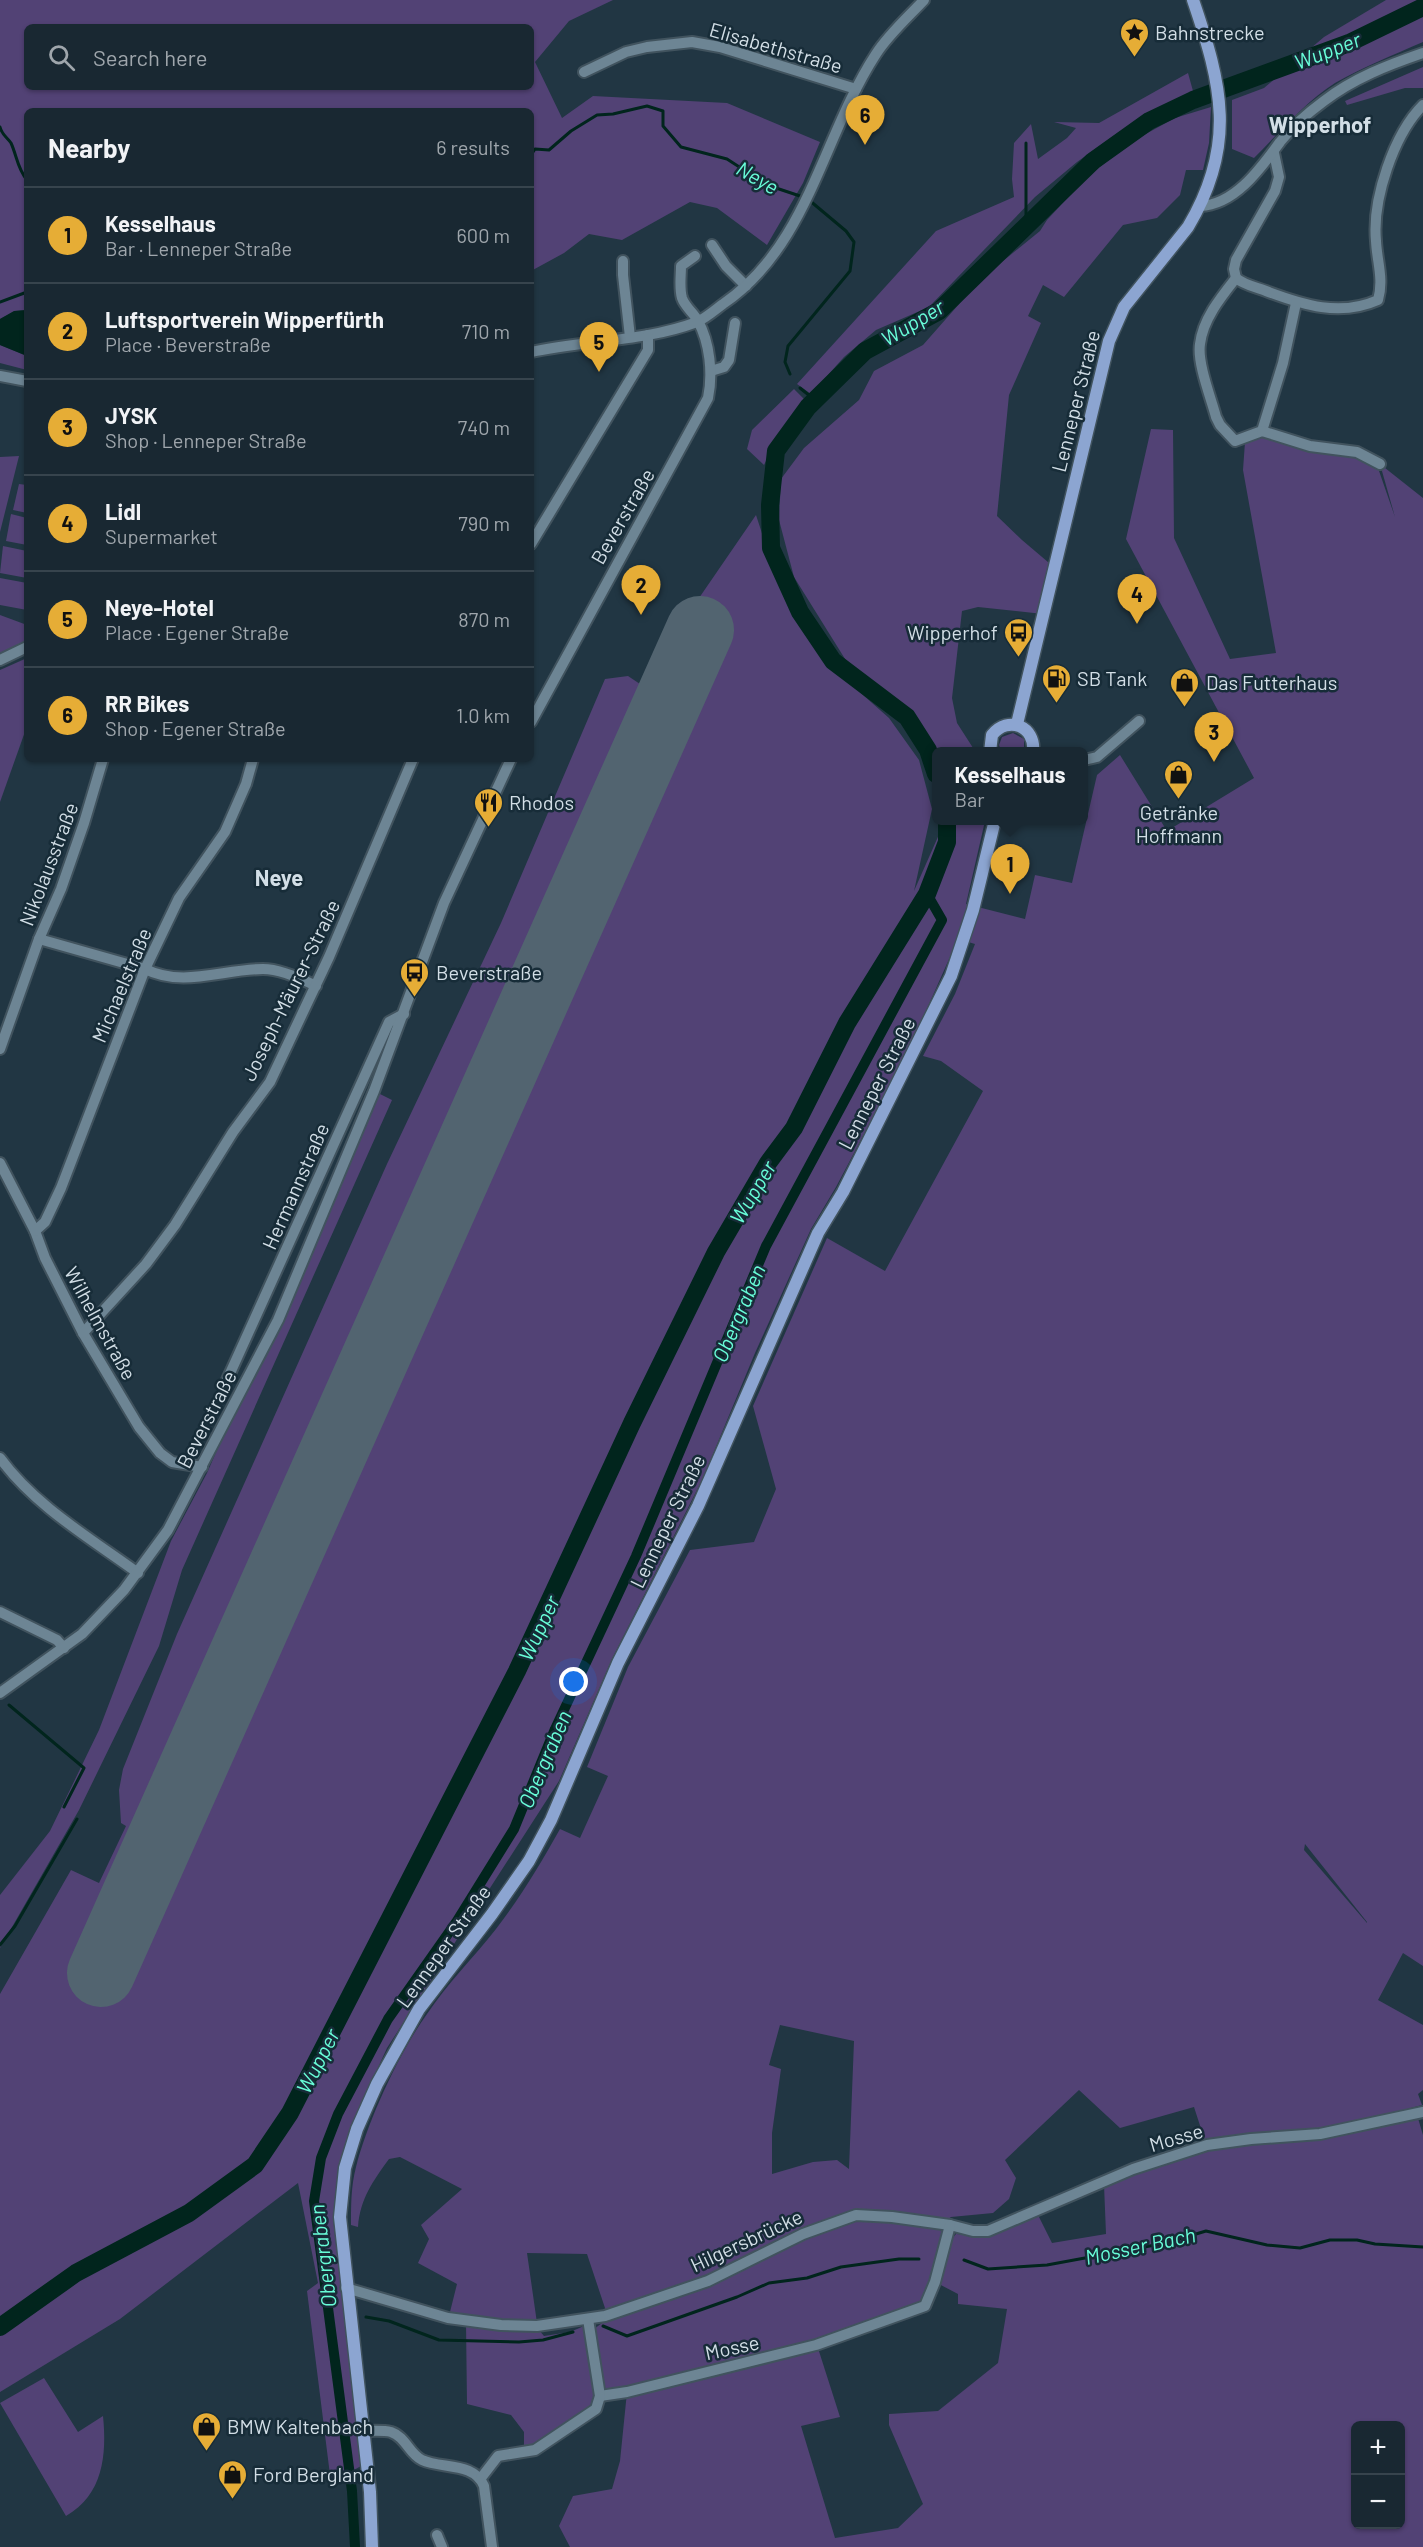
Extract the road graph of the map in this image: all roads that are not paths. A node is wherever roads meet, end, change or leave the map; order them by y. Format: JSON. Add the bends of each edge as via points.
{"nodes":[{"id":1,"x":924,"y":0,"type":"edge"},
{"id":2,"x":1193,"y":0,"type":"edge"},
{"id":3,"x":1423,"y":53,"type":"edge"},
{"id":4,"x":584,"y":72,"type":"dead end"},
{"id":5,"x":856,"y":88,"type":"junction"},
{"id":6,"x":1423,"y":105,"type":"edge"},
{"id":7,"x":1274,"y":153,"type":"junction"},
{"id":8,"x":1200,"y":206,"type":"junction"},
{"id":9,"x":712,"y":245,"type":"dead end"},
{"id":10,"x":695,"y":256,"type":"dead end"},
{"id":11,"x":624,"y":261,"type":"dead end"},
{"id":12,"x":1236,"y":278,"type":"junction"},
{"id":13,"x":746,"y":286,"type":"junction"},
{"id":14,"x":1296,"y":303,"type":"junction"},
{"id":15,"x":699,"y":321,"type":"junction"},
{"id":16,"x":735,"y":323,"type":"dead end"},
{"id":17,"x":648,"y":335,"type":"junction"},
{"id":18,"x":630,"y":337,"type":"junction"},
{"id":19,"x":534,"y":352,"type":"edge"},
{"id":20,"x":711,"y":371,"type":"junction"},
{"id":21,"x":0,"y":376,"type":"edge"},
{"id":22,"x":24,"y":380,"type":"edge"},
{"id":23,"x":1262,"y":431,"type":"junction"},
{"id":24,"x":1380,"y":464,"type":"dead end"},
{"id":25,"x":534,"y":539,"type":"edge"},
{"id":26,"x":24,"y":648,"type":"edge"},
{"id":27,"x":0,"y":660,"type":"edge"},
{"id":28,"x":534,"y":717,"type":"edge"},
{"id":29,"x":1139,"y":722,"type":"dead end"},
{"id":30,"x":1017,"y":724,"type":"junction"},
{"id":31,"x":990,"y":747,"type":"edge"},
{"id":32,"x":1033,"y":747,"type":"edge"},
{"id":33,"x":1088,"y":759,"type":"edge"},
{"id":34,"x":102,"y":762,"type":"edge"},
{"id":35,"x":252,"y":762,"type":"edge"},
{"id":36,"x":412,"y":762,"type":"edge"},
{"id":37,"x":510,"y":762,"type":"edge"},
{"id":38,"x":994,"y":825,"type":"edge"},
{"id":39,"x":39,"y":939,"type":"junction"},
{"id":40,"x":145,"y":969,"type":"junction"},
{"id":41,"x":316,"y":986,"type":"junction"},
{"id":42,"x":404,"y":1014,"type":"junction"},
{"id":43,"x":0,"y":1049,"type":"edge"},
{"id":44,"x":0,"y":1163,"type":"edge"},
{"id":45,"x":35,"y":1231,"type":"junction"},
{"id":46,"x":83,"y":1333,"type":"junction"},
{"id":47,"x":227,"y":1380,"type":"dead end"},
{"id":48,"x":0,"y":1458,"type":"edge"},
{"id":49,"x":202,"y":1467,"type":"junction"},
{"id":50,"x":138,"y":1573,"type":"junction"},
{"id":51,"x":0,"y":1612,"type":"edge"},
{"id":52,"x":63,"y":1648,"type":"junction"},
{"id":53,"x":0,"y":1693,"type":"edge"},
{"id":54,"x":1423,"y":2112,"type":"edge"},
{"id":55,"x":922,"y":2221,"type":"joint"},
{"id":56,"x":950,"y":2225,"type":"junction"},
{"id":57,"x":346,"y":2288,"type":"junction"},
{"id":58,"x":588,"y":2319,"type":"junction"},
{"id":59,"x":600,"y":2396,"type":"junction"},
{"id":60,"x":363,"y":2431,"type":"junction"},
{"id":61,"x":481,"y":2478,"type":"junction"},
{"id":62,"x":437,"y":2535,"type":"dead end"},
{"id":63,"x":372,"y":2547,"type":"edge"},
{"id":64,"x":442,"y":2547,"type":"edge"},
{"id":65,"x":492,"y":2547,"type":"edge"}],
"edges":[{"from":1,"to":5,"type":"street","via":[[876,53]]},
{"from":2,"to":8,"type":"main road","name":"Lenneper Straße","via":[[1212,59],[1221,108],[1219,148]]},
{"from":3,"to":7,"type":"street","via":[[1384,66],[1340,89],[1304,118]]},
{"from":4,"to":5,"type":"street","name":"Elisabethstraße","via":[[626,52],[692,42]]},
{"from":5,"to":13,"type":"street","via":[[800,212],[769,264]]},
{"from":6,"to":14,"type":"street","via":[[1408,122],[1379,200],[1375,239],[1382,287],[1378,300],[1363,307],[1338,309]]},
{"from":7,"to":8,"type":"street","via":[[1231,196]]},
{"from":7,"to":12,"type":"street","via":[[1279,177],[1275,191],[1236,260]]},
{"from":8,"to":30,"type":"main road","name":"Lenneper Straße","via":[[1124,307],[1109,341]]},
{"from":9,"to":13,"type":"street"},
{"from":10,"to":15,"type":"street","via":[[681,266],[681,295]]},
{"from":11,"to":18,"type":"street"},
{"from":12,"to":14,"type":"street"},
{"from":12,"to":23,"type":"street","via":[[1205,327],[1199,345],[1202,363],[1220,425],[1235,441]]},
{"from":13,"to":15,"type":"street"},
{"from":14,"to":23,"type":"street"},
{"from":15,"to":17,"type":"street"},
{"from":15,"to":20,"type":"street","name":"Beverstraße"},
{"from":16,"to":20,"type":"street","via":[[729,360],[724,367]]},
{"from":17,"to":18,"type":"street"},
{"from":17,"to":25,"type":"street","via":[[648,350]]},
{"from":18,"to":19,"type":"street"},
{"from":20,"to":28,"type":"street","name":"Beverstraße","via":[[708,398]]},
{"from":21,"to":22,"type":"street"},
{"from":23,"to":24,"type":"street","via":[[1310,446],[1357,452]]},
{"from":26,"to":27,"type":"street"},
{"from":29,"to":33,"type":"street","via":[[1097,757]]},
{"from":30,"to":31,"type":"main road","via":[[997,729]]},
{"from":30,"to":32,"type":"main road","via":[[1032,737]]},
{"from":34,"to":39,"type":"street","name":"Nikolausstraße","via":[[61,889]]},
{"from":35,"to":40,"type":"street","name":"Michaelstraße","via":[[225,832],[178,898]]},
{"from":36,"to":41,"type":"street","name":"Joseph-Mäurer-Straße"},
{"from":37,"to":42,"type":"street","name":"Beverstraße","via":[[444,903]]},
{"from":38,"to":57,"type":"main road","name":"Lenneper Straße","via":[[973,910],[951,976],[843,1192],[818,1233],[698,1506],[618,1663],[551,1820],[511,1887],[418,2010],[377,2084],[345,2168],[340,2217]]},
{"from":39,"to":40,"type":"street"},
{"from":39,"to":43,"type":"street","name":"Nikolausstraße"},
{"from":40,"to":41,"type":"street","via":[[157,975],[205,977],[266,969]]},
{"from":40,"to":45,"type":"street","name":"Michaelstraße","via":[[61,1188],[45,1222]]},
{"from":41,"to":46,"type":"street","name":"Joseph-Mäurer-Straße","via":[[270,1082],[233,1132],[175,1225],[146,1264]]},
{"from":42,"to":47,"type":"street","name":"Hermannstraße","via":[[389,1022]]},
{"from":42,"to":49,"type":"street","name":"Beverstraße","via":[[278,1320]]},
{"from":44,"to":45,"type":"street","name":"Wilhelmstraße"},
{"from":45,"to":46,"type":"street","name":"Wilhelmstraße"},
{"from":46,"to":49,"type":"street","name":"Wilhelmstraße","via":[[160,1454],[172,1462]]},
{"from":48,"to":50,"type":"street","via":[[16,1480],[49,1509]]},
{"from":49,"to":50,"type":"street","name":"Beverstraße","via":[[168,1530]]},
{"from":50,"to":52,"type":"street","name":"Beverstraße","via":[[82,1634]]},
{"from":51,"to":52,"type":"street","via":[[57,1640]]},
{"from":52,"to":53,"type":"street","name":"Beverstraße"},
{"from":54,"to":56,"type":"street","name":"Mosse","via":[[1320,2134],[1207,2145],[1133,2169],[988,2231]]},
{"from":55,"to":56,"type":"street","name":"Mosse"},
{"from":55,"to":58,"type":"street","name":"Hilgersbrücke","via":[[856,2215],[803,2234],[708,2282]]},
{"from":56,"to":59,"type":"street","name":"Mosse","via":[[925,2306],[816,2345]]},
{"from":57,"to":58,"type":"street","name":"Hilgersbrücke","via":[[448,2318],[501,2325],[537,2326]]},
{"from":57,"to":60,"type":"main road"},
{"from":58,"to":59,"type":"street"},
{"from":59,"to":61,"type":"street","via":[[596,2409],[535,2450],[498,2456]]},
{"from":60,"to":61,"type":"street","via":[[390,2432],[421,2459],[470,2471]]},
{"from":60,"to":63,"type":"main road"},
{"from":61,"to":65,"type":"street"},
{"from":62,"to":64,"type":"street"}]}
